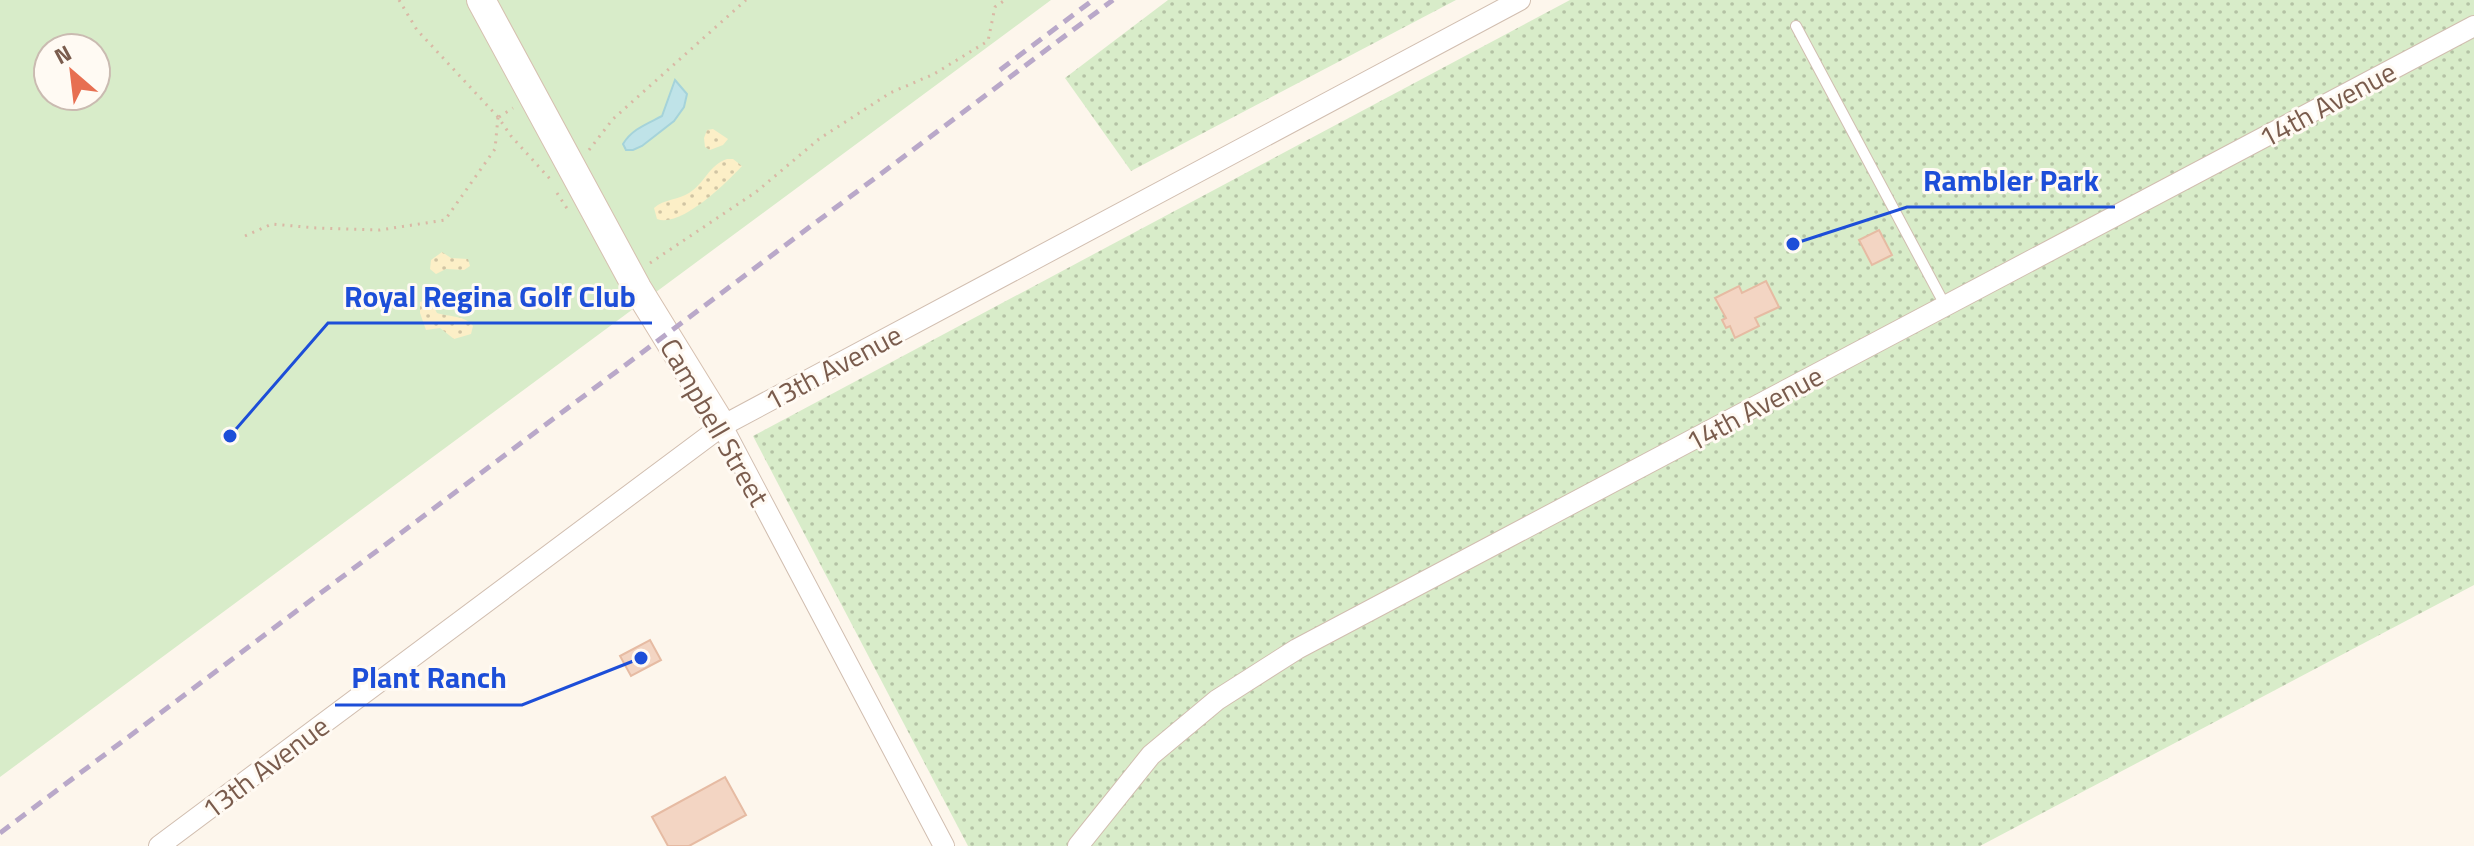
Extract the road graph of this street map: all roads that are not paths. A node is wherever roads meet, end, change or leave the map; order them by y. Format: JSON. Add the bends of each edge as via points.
{"nodes":[{"id":1,"x":481,"y":0,"type":"edge"},
{"id":2,"x":1520,"y":0,"type":"edge"},
{"id":3,"x":1796,"y":26,"type":"dead end"},
{"id":4,"x":2474,"y":26,"type":"edge"},
{"id":5,"x":1946,"y":307,"type":"junction"},
{"id":6,"x":722,"y":426,"type":"junction"},
{"id":7,"x":159,"y":846,"type":"edge"},
{"id":8,"x":944,"y":846,"type":"edge"},
{"id":9,"x":1078,"y":846,"type":"edge"}],
"edges":[{"from":1,"to":6,"type":"street","name":"Campbell Street","via":[[637,288]]},
{"from":2,"to":6,"type":"street","name":"13th Avenue"},
{"from":3,"to":5,"type":"lane"},
{"from":4,"to":5,"type":"street","name":"14th Avenue"},
{"from":5,"to":9,"type":"street","name":"14th Avenue","via":[[1297,649],[1217,700],[1151,755]]},
{"from":6,"to":7,"type":"street","name":"13th Avenue"},
{"from":6,"to":8,"type":"street","name":"Campbell Street"}]}
